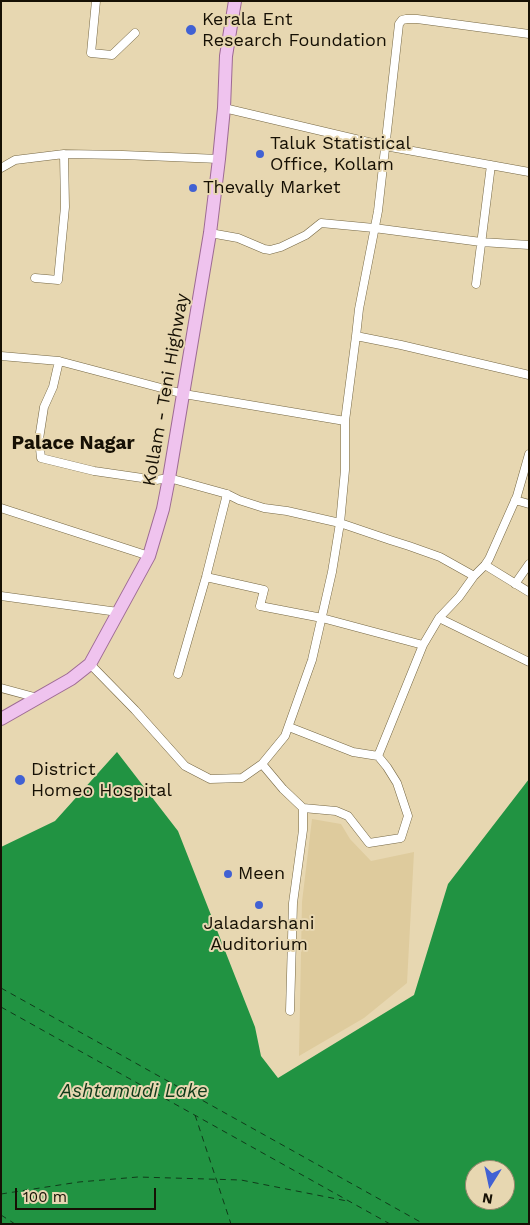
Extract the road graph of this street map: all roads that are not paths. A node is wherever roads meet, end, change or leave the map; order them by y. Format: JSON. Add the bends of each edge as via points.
{"nodes":[{"id":1,"x":96,"y":1,"type":"edge"},
{"id":2,"x":235,"y":1,"type":"edge"},
{"id":3,"x":135,"y":33,"type":"dead end"},
{"id":4,"x":529,"y":34,"type":"edge"},
{"id":5,"x":224,"y":108,"type":"junction"},
{"id":6,"x":386,"y":146,"type":"junction"},
{"id":7,"x":64,"y":154,"type":"junction"},
{"id":8,"x":219,"y":159,"type":"junction"},
{"id":9,"x":491,"y":165,"type":"junction"},
{"id":10,"x":1,"y":168,"type":"edge"},
{"id":11,"x":529,"y":172,"type":"edge"},
{"id":12,"x":374,"y":228,"type":"junction"},
{"id":13,"x":210,"y":233,"type":"junction"},
{"id":14,"x":481,"y":242,"type":"junction"},
{"id":15,"x":529,"y":245,"type":"edge"},
{"id":16,"x":35,"y":278,"type":"dead end"},
{"id":17,"x":476,"y":284,"type":"dead end"},
{"id":18,"x":356,"y":336,"type":"junction"},
{"id":19,"x":1,"y":356,"type":"edge"},
{"id":20,"x":59,"y":361,"type":"junction"},
{"id":21,"x":529,"y":375,"type":"edge"},
{"id":22,"x":184,"y":394,"type":"junction"},
{"id":23,"x":345,"y":421,"type":"junction"},
{"id":24,"x":529,"y":454,"type":"edge"},
{"id":25,"x":169,"y":478,"type":"junction"},
{"id":26,"x":227,"y":494,"type":"junction"},
{"id":27,"x":515,"y":500,"type":"junction"},
{"id":28,"x":529,"y":504,"type":"edge"},
{"id":29,"x":1,"y":508,"type":"edge"},
{"id":30,"x":340,"y":523,"type":"junction"},
{"id":31,"x":149,"y":556,"type":"junction"},
{"id":32,"x":529,"y":564,"type":"edge"},
{"id":33,"x":485,"y":565,"type":"junction"},
{"id":34,"x":474,"y":576,"type":"junction"},
{"id":35,"x":206,"y":577,"type":"junction"},
{"id":36,"x":515,"y":584,"type":"junction"},
{"id":37,"x":529,"y":592,"type":"edge"},
{"id":38,"x":1,"y":596,"type":"edge"},
{"id":39,"x":118,"y":612,"type":"junction"},
{"id":40,"x":322,"y":618,"type":"junction"},
{"id":41,"x":439,"y":618,"type":"junction"},
{"id":42,"x":422,"y":645,"type":"junction"},
{"id":43,"x":529,"y":662,"type":"edge"},
{"id":44,"x":90,"y":664,"type":"junction"},
{"id":45,"x":178,"y":674,"type":"dead end"},
{"id":46,"x":1,"y":688,"type":"edge"},
{"id":47,"x":38,"y":698,"type":"junction"},
{"id":48,"x":1,"y":719,"type":"edge"},
{"id":49,"x":288,"y":727,"type":"junction"},
{"id":50,"x":378,"y":756,"type":"junction"},
{"id":51,"x":262,"y":764,"type":"junction"},
{"id":52,"x":303,"y":808,"type":"junction"},
{"id":53,"x":290,"y":1011,"type":"dead end"}],
"edges":[{"from":1,"to":3,"type":"street","via":[[91,53],[112,55]]},
{"from":2,"to":5,"type":"main road","name":"Kollam - Teni Highway","via":[[226,56]]},
{"from":4,"to":6,"type":"street","via":[[410,18],[402,20]]},
{"from":5,"to":6,"type":"street"},
{"from":5,"to":8,"type":"main road","name":"Kollam - Teni Highway"},
{"from":6,"to":9,"type":"street"},
{"from":6,"to":12,"type":"street"},
{"from":7,"to":8,"type":"street"},
{"from":7,"to":10,"type":"street","via":[[15,160]]},
{"from":7,"to":16,"type":"street","via":[[65,207],[58,280]]},
{"from":8,"to":13,"type":"main road","name":"Kollam - Teni Highway"},
{"from":9,"to":11,"type":"street"},
{"from":9,"to":14,"type":"street"},
{"from":12,"to":13,"type":"street","via":[[322,223],[306,235],[270,250],[238,238]]},
{"from":12,"to":14,"type":"street"},
{"from":12,"to":18,"type":"street"},
{"from":13,"to":22,"type":"main road","name":"Kollam - Teni Highway"},
{"from":14,"to":15,"type":"street"},
{"from":14,"to":17,"type":"street"},
{"from":18,"to":21,"type":"street"},
{"from":18,"to":23,"type":"street"},
{"from":19,"to":20,"type":"street"},
{"from":20,"to":22,"type":"street"},
{"from":20,"to":25,"type":"street","via":[[44,407],[39,439],[41,458],[94,471],[156,480]]},
{"from":22,"to":23,"type":"street"},
{"from":22,"to":25,"type":"main road","name":"Kollam - Teni Highway"},
{"from":23,"to":30,"type":"street"},
{"from":24,"to":27,"type":"street"},
{"from":25,"to":26,"type":"street"},
{"from":25,"to":31,"type":"main road","name":"Kollam - Teni Highway"},
{"from":26,"to":30,"type":"street","via":[[258,507]]},
{"from":26,"to":35,"type":"street"},
{"from":27,"to":28,"type":"street"},
{"from":27,"to":33,"type":"street"},
{"from":29,"to":31,"type":"street"},
{"from":30,"to":34,"type":"street","via":[[440,557]]},
{"from":30,"to":40,"type":"street"},
{"from":31,"to":39,"type":"main road","name":"Kollam - Teni Highway"},
{"from":32,"to":36,"type":"street"},
{"from":33,"to":34,"type":"street"},
{"from":33,"to":36,"type":"street"},
{"from":34,"to":41,"type":"street"},
{"from":35,"to":40,"type":"street","via":[[264,590],[260,606]]},
{"from":35,"to":45,"type":"street"},
{"from":36,"to":37,"type":"street"},
{"from":38,"to":39,"type":"street"},
{"from":39,"to":44,"type":"main road","name":"Kollam - Teni Highway"},
{"from":40,"to":42,"type":"street"},
{"from":40,"to":49,"type":"street","via":[[312,660]]},
{"from":41,"to":42,"type":"street"},
{"from":41,"to":43,"type":"street"},
{"from":42,"to":50,"type":"street"},
{"from":44,"to":47,"type":"main road","name":"Kollam - Teni Highway"},
{"from":44,"to":51,"type":"street","via":[[185,766],[210,779],[242,778]]},
{"from":46,"to":47,"type":"street"},
{"from":47,"to":48,"type":"main road","name":"Kollam - Teni Highway"},
{"from":49,"to":50,"type":"street","via":[[353,752]]},
{"from":49,"to":51,"type":"street","via":[[285,736]]},
{"from":50,"to":52,"type":"street","via":[[397,783],[408,816],[401,838],[370,842],[348,816]]},
{"from":51,"to":52,"type":"street"},
{"from":52,"to":53,"type":"street","via":[[293,903]]}]}
